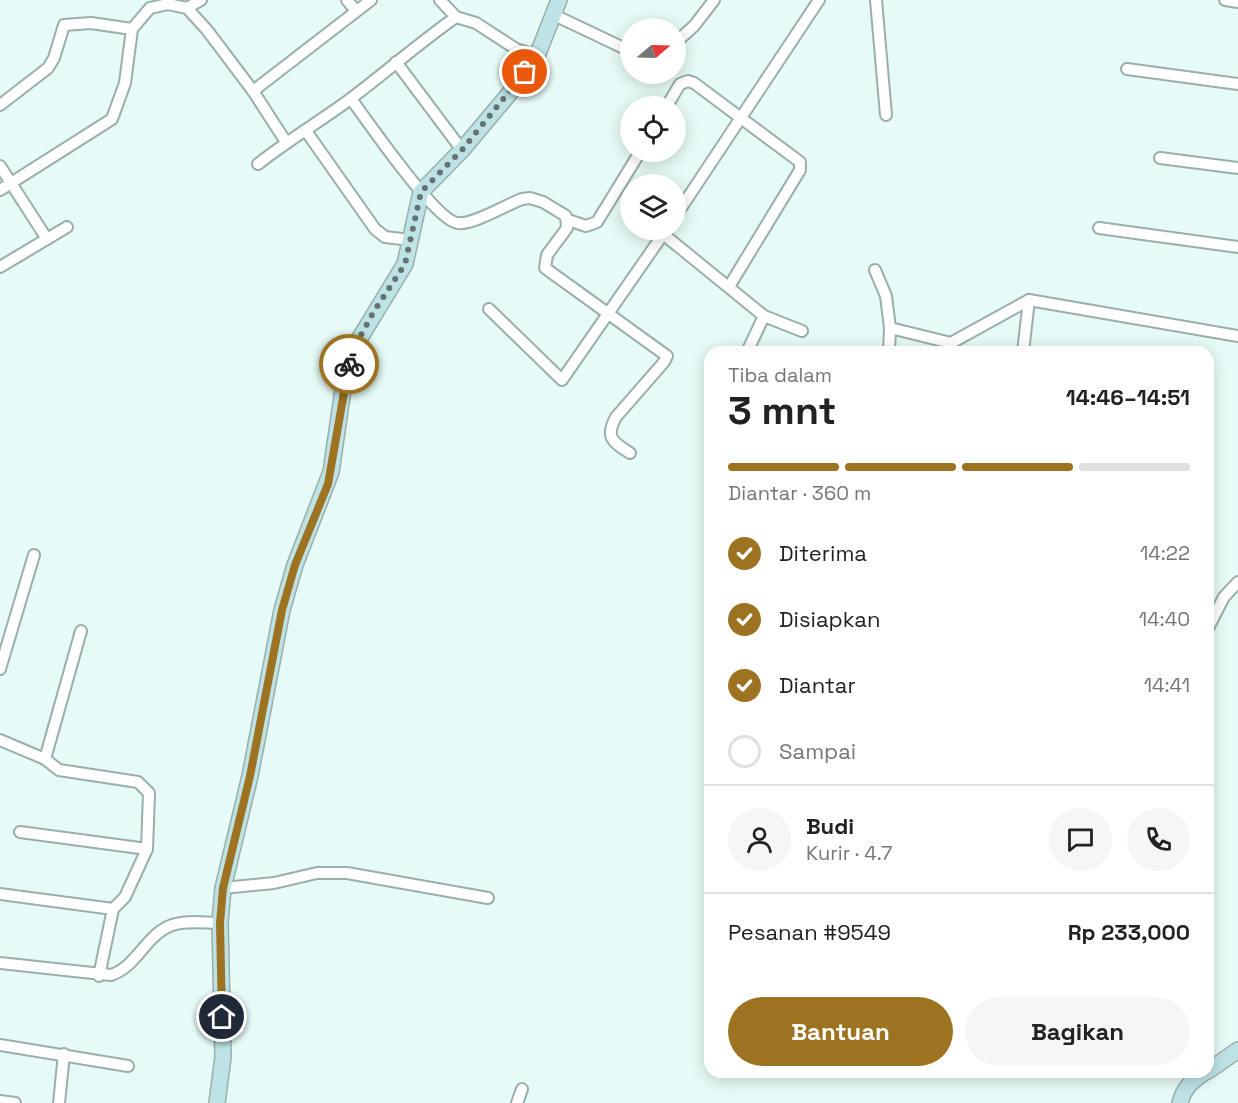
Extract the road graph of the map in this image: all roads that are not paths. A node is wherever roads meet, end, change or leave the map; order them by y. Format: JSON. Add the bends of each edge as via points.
{"nodes":[{"id":1,"x":201,"y":0,"type":"edge"},
{"id":2,"x":347,"y":0,"type":"edge"},
{"id":3,"x":371,"y":0,"type":"edge"},
{"id":4,"x":440,"y":0,"type":"edge"},
{"id":5,"x":560,"y":0,"type":"edge"},
{"id":6,"x":714,"y":0,"type":"edge"},
{"id":7,"x":819,"y":0,"type":"edge"},
{"id":8,"x":876,"y":0,"type":"edge"},
{"id":9,"x":1225,"y":0,"type":"edge"},
{"id":10,"x":1238,"y":2,"type":"edge"},
{"id":11,"x":187,"y":9,"type":"junction"},
{"id":12,"x":356,"y":11,"type":"junction"},
{"id":13,"x":552,"y":14,"type":"junction"},
{"id":14,"x":456,"y":17,"type":"junction"},
{"id":15,"x":132,"y":28,"type":"junction"},
{"id":16,"x":686,"y":34,"type":"edge"},
{"id":17,"x":620,"y":46,"type":"edge"},
{"id":18,"x":537,"y":56,"type":"junction"},
{"id":19,"x":396,"y":62,"type":"junction"},
{"id":20,"x":1127,"y":69,"type":"dead end"},
{"id":21,"x":1238,"y":84,"type":"edge"},
{"id":22,"x":253,"y":91,"type":"junction"},
{"id":23,"x":673,"y":96,"type":"edge"},
{"id":24,"x":351,"y":99,"type":"junction"},
{"id":25,"x":0,"y":105,"type":"edge"},
{"id":26,"x":886,"y":116,"type":"dead end"},
{"id":27,"x":743,"y":118,"type":"junction"},
{"id":28,"x":306,"y":131,"type":"junction"},
{"id":29,"x":286,"y":142,"type":"junction"},
{"id":30,"x":462,"y":150,"type":"junction"},
{"id":31,"x":1160,"y":158,"type":"dead end"},
{"id":32,"x":634,"y":162,"type":"edge"},
{"id":33,"x":258,"y":164,"type":"dead end"},
{"id":34,"x":0,"y":166,"type":"edge"},
{"id":35,"x":1238,"y":168,"type":"edge"},
{"id":36,"x":11,"y":184,"type":"junction"},
{"id":37,"x":0,"y":190,"type":"edge"},
{"id":38,"x":421,"y":192,"type":"junction"},
{"id":39,"x":686,"y":201,"type":"edge"},
{"id":40,"x":568,"y":220,"type":"junction"},
{"id":41,"x":67,"y":227,"type":"dead end"},
{"id":42,"x":1099,"y":228,"type":"dead end"},
{"id":43,"x":47,"y":238,"type":"junction"},
{"id":44,"x":410,"y":240,"type":"junction"},
{"id":45,"x":659,"y":240,"type":"edge"},
{"id":46,"x":675,"y":240,"type":"edge"},
{"id":47,"x":1238,"y":247,"type":"edge"},
{"id":48,"x":0,"y":267,"type":"edge"},
{"id":49,"x":875,"y":270,"type":"dead end"},
{"id":50,"x":729,"y":285,"type":"junction"},
{"id":51,"x":1029,"y":300,"type":"junction"},
{"id":52,"x":489,"y":309,"type":"dead end"},
{"id":53,"x":609,"y":312,"type":"junction"},
{"id":54,"x":764,"y":316,"type":"junction"},
{"id":55,"x":890,"y":328,"type":"junction"},
{"id":56,"x":802,"y":331,"type":"dead end"},
{"id":57,"x":1238,"y":336,"type":"edge"},
{"id":58,"x":750,"y":346,"type":"edge"},
{"id":59,"x":889,"y":346,"type":"edge"},
{"id":60,"x":1024,"y":346,"type":"edge"},
{"id":61,"x":630,"y":453,"type":"dead end"},
{"id":62,"x":34,"y":555,"type":"dead end"},
{"id":63,"x":1238,"y":582,"type":"edge"},
{"id":64,"x":1214,"y":616,"type":"edge"},
{"id":65,"x":81,"y":631,"type":"dead end"},
{"id":66,"x":0,"y":669,"type":"edge"},
{"id":67,"x":0,"y":740,"type":"edge"},
{"id":68,"x":45,"y":759,"type":"junction"},
{"id":69,"x":20,"y":832,"type":"dead end"},
{"id":70,"x":147,"y":849,"type":"junction"},
{"id":71,"x":223,"y":888,"type":"junction"},
{"id":72,"x":0,"y":894,"type":"edge"},
{"id":73,"x":488,"y":898,"type":"dead end"},
{"id":74,"x":113,"y":909,"type":"junction"},
{"id":75,"x":220,"y":923,"type":"junction"},
{"id":76,"x":0,"y":963,"type":"edge"},
{"id":77,"x":99,"y":976,"type":"junction"},
{"id":78,"x":0,"y":1045,"type":"edge"},
{"id":79,"x":1238,"y":1050,"type":"edge"},
{"id":80,"x":64,"y":1054,"type":"junction"},
{"id":81,"x":128,"y":1066,"type":"dead end"},
{"id":82,"x":1214,"y":1066,"type":"edge"},
{"id":83,"x":1197,"y":1078,"type":"edge"},
{"id":84,"x":522,"y":1089,"type":"dead end"},
{"id":85,"x":0,"y":1101,"type":"edge"},
{"id":86,"x":15,"y":1103,"type":"edge"},
{"id":87,"x":60,"y":1103,"type":"edge"},
{"id":88,"x":217,"y":1103,"type":"edge"},
{"id":89,"x":517,"y":1103,"type":"edge"},
{"id":90,"x":1180,"y":1103,"type":"edge"}],
"edges":[{"from":1,"to":11,"type":"street"},
{"from":2,"to":12,"type":"street"},
{"from":3,"to":12,"type":"street"},
{"from":4,"to":14,"type":"street"},
{"from":5,"to":13,"type":"street"},
{"from":6,"to":16,"type":"street"},
{"from":7,"to":27,"type":"street"},
{"from":8,"to":26,"type":"street"},
{"from":9,"to":10,"type":"street"},
{"from":11,"to":15,"type":"street","via":[[168,4],[150,8]]},
{"from":11,"to":22,"type":"street"},
{"from":12,"to":22,"type":"street"},
{"from":13,"to":17,"type":"street"},
{"from":13,"to":18,"type":"street"},
{"from":14,"to":18,"type":"street","via":[[476,23],[516,49]]},
{"from":14,"to":19,"type":"street"},
{"from":15,"to":25,"type":"street","via":[[91,23],[64,25],[48,68]]},
{"from":15,"to":36,"type":"street","via":[[125,83],[112,119]]},
{"from":18,"to":30,"type":"street"},
{"from":19,"to":24,"type":"street"},
{"from":19,"to":30,"type":"street"},
{"from":20,"to":21,"type":"street"},
{"from":22,"to":29,"type":"street"},
{"from":23,"to":27,"type":"street","via":[[680,84],[688,81]]},
{"from":24,"to":28,"type":"street"},
{"from":24,"to":38,"type":"street"},
{"from":27,"to":39,"type":"street"},
{"from":27,"to":50,"type":"street","via":[[798,159],[801,166]]},
{"from":28,"to":29,"type":"street"},
{"from":28,"to":44,"type":"street","via":[[375,229],[385,237]]},
{"from":29,"to":33,"type":"street"},
{"from":30,"to":38,"type":"street"},
{"from":31,"to":35,"type":"street"},
{"from":32,"to":40,"type":"street","via":[[597,222],[586,226]]},
{"from":34,"to":36,"type":"street"},
{"from":36,"to":37,"type":"street"},
{"from":36,"to":43,"type":"street"},
{"from":38,"to":40,"type":"street","via":[[444,218],[456,224],[530,198],[553,207]]},
{"from":38,"to":44,"type":"street"},
{"from":40,"to":53,"type":"street","via":[[563,235],[547,255],[545,268]]},
{"from":41,"to":43,"type":"street"},
{"from":42,"to":47,"type":"street"},
{"from":43,"to":48,"type":"street"},
{"from":44,"to":71,"type":"street","via":[[405,264],[359,338],[345,376],[331,472],[282,610],[250,776]]},
{"from":45,"to":53,"type":"street"},
{"from":46,"to":50,"type":"street"},
{"from":49,"to":55,"type":"street","via":[[886,296]]},
{"from":50,"to":54,"type":"street"},
{"from":51,"to":55,"type":"street","via":[[951,343]]},
{"from":51,"to":57,"type":"street"},
{"from":51,"to":60,"type":"street"},
{"from":52,"to":53,"type":"street","via":[[562,381]]},
{"from":53,"to":61,"type":"street","via":[[667,356],[611,427],[609,436],[613,442]]},
{"from":54,"to":56,"type":"street"},
{"from":54,"to":58,"type":"street"},
{"from":55,"to":59,"type":"street"},
{"from":62,"to":66,"type":"street"},
{"from":63,"to":64,"type":"street"},
{"from":65,"to":68,"type":"street"},
{"from":67,"to":68,"type":"street"},
{"from":68,"to":70,"type":"street","via":[[66,772],[145,786],[150,810]]},
{"from":69,"to":70,"type":"street"},
{"from":70,"to":74,"type":"street","via":[[125,897]]},
{"from":71,"to":73,"type":"street","via":[[274,883],[317,873],[346,873]]},
{"from":71,"to":75,"type":"street"},
{"from":72,"to":74,"type":"street"},
{"from":74,"to":77,"type":"street"},
{"from":75,"to":77,"type":"street","via":[[174,924],[158,932],[124,971]]},
{"from":75,"to":88,"type":"street","via":[[223,1058]]},
{"from":76,"to":77,"type":"street"},
{"from":78,"to":80,"type":"street"},
{"from":79,"to":82,"type":"street"},
{"from":80,"to":81,"type":"street"},
{"from":80,"to":87,"type":"street"},
{"from":83,"to":90,"type":"street","via":[[1189,1083]]},
{"from":84,"to":89,"type":"street"},
{"from":85,"to":86,"type":"street"}]}
